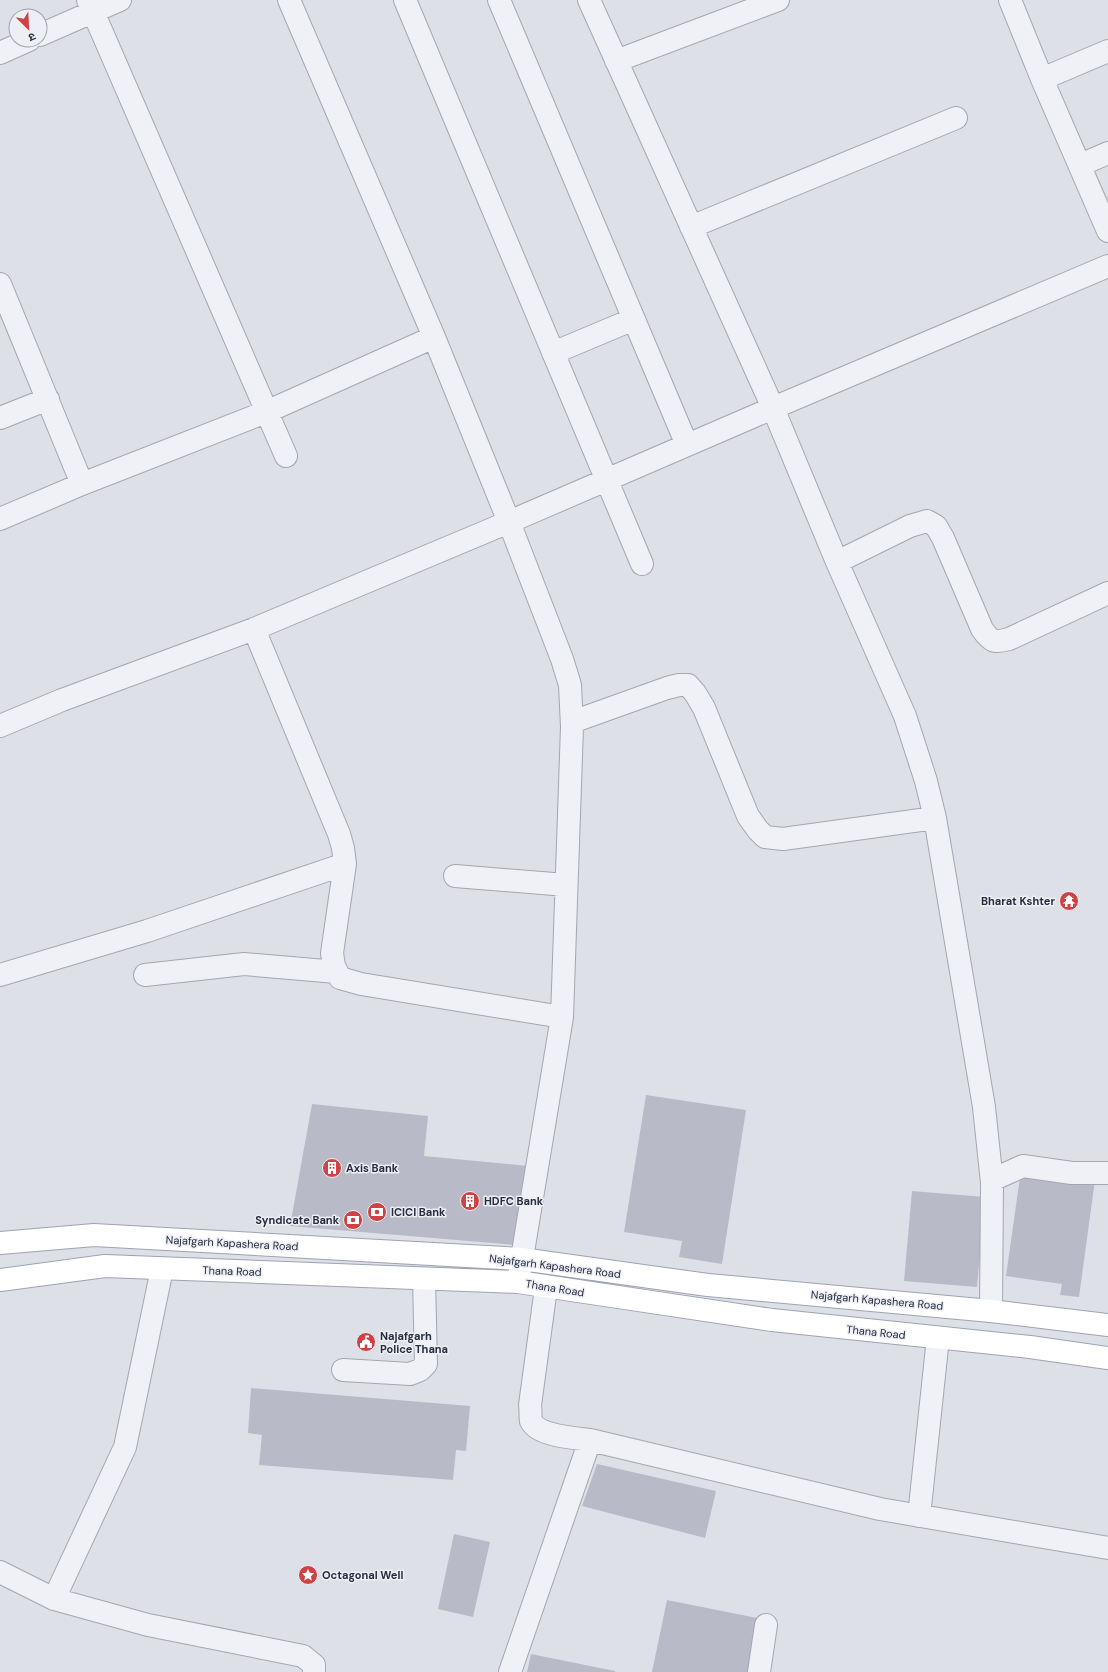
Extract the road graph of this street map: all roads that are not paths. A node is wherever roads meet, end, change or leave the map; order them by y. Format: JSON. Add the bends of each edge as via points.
{"nodes":[{"id":1,"x":120,"y":0,"type":"edge"},
{"id":2,"x":289,"y":0,"type":"edge"},
{"id":3,"x":405,"y":0,"type":"edge"},
{"id":4,"x":499,"y":0,"type":"edge"},
{"id":5,"x":589,"y":0,"type":"edge"},
{"id":6,"x":778,"y":0,"type":"edge"},
{"id":7,"x":1010,"y":0,"type":"edge"},
{"id":8,"x":90,"y":6,"type":"edge"},
{"id":9,"x":48,"y":30,"type":"edge"},
{"id":10,"x":11,"y":48,"type":"edge"},
{"id":11,"x":1108,"y":51,"type":"edge"},
{"id":12,"x":0,"y":53,"type":"edge"},
{"id":13,"x":616,"y":61,"type":"junction"},
{"id":14,"x":1042,"y":79,"type":"junction"},
{"id":15,"x":956,"y":118,"type":"dead end"},
{"id":16,"x":1108,"y":154,"type":"edge"},
{"id":17,"x":1080,"y":165,"type":"junction"},
{"id":18,"x":691,"y":227,"type":"junction"},
{"id":19,"x":1108,"y":231,"type":"edge"},
{"id":20,"x":1108,"y":266,"type":"edge"},
{"id":21,"x":0,"y":284,"type":"edge"},
{"id":22,"x":634,"y":319,"type":"junction"},
{"id":23,"x":434,"y":337,"type":"junction"},
{"id":24,"x":553,"y":353,"type":"junction"},
{"id":25,"x":48,"y":399,"type":"junction"},
{"id":26,"x":773,"y":408,"type":"junction"},
{"id":27,"x":266,"y":412,"type":"junction"},
{"id":28,"x":0,"y":418,"type":"edge"},
{"id":29,"x":688,"y":445,"type":"junction"},
{"id":30,"x":286,"y":456,"type":"dead end"},
{"id":31,"x":606,"y":480,"type":"junction"},
{"id":32,"x":82,"y":484,"type":"junction"},
{"id":33,"x":0,"y":520,"type":"edge"},
{"id":34,"x":509,"y":522,"type":"junction"},
{"id":35,"x":837,"y":562,"type":"junction"},
{"id":36,"x":642,"y":564,"type":"dead end"},
{"id":37,"x":1108,"y":593,"type":"edge"},
{"id":38,"x":254,"y":629,"type":"junction"},
{"id":39,"x":572,"y":722,"type":"junction"},
{"id":40,"x":0,"y":726,"type":"edge"},
{"id":41,"x":935,"y":818,"type":"junction"},
{"id":42,"x":346,"y":864,"type":"junction"},
{"id":43,"x":455,"y":876,"type":"dead end"},
{"id":44,"x":566,"y":885,"type":"junction"},
{"id":45,"x":337,"y":972,"type":"junction"},
{"id":46,"x":0,"y":975,"type":"edge"},
{"id":47,"x":145,"y":975,"type":"dead end"},
{"id":48,"x":562,"y":1017,"type":"junction"},
{"id":49,"x":1108,"y":1173,"type":"edge"},
{"id":50,"x":992,"y":1180,"type":"junction"},
{"id":51,"x":0,"y":1243,"type":"edge"},
{"id":52,"x":521,"y":1259,"type":"junction"},
{"id":53,"x":162,"y":1268,"type":"junction"},
{"id":54,"x":424,"y":1279,"type":"junction"},
{"id":55,"x":0,"y":1280,"type":"edge"},
{"id":56,"x":518,"y":1282,"type":"junction"},
{"id":57,"x":546,"y":1288,"type":"junction"},
{"id":58,"x":991,"y":1311,"type":"junction"},
{"id":59,"x":1108,"y":1325,"type":"edge"},
{"id":60,"x":938,"y":1338,"type":"junction"},
{"id":61,"x":1108,"y":1358,"type":"edge"},
{"id":62,"x":343,"y":1370,"type":"dead end"},
{"id":63,"x":590,"y":1440,"type":"junction"},
{"id":64,"x":919,"y":1516,"type":"junction"},
{"id":65,"x":1108,"y":1548,"type":"edge"},
{"id":66,"x":0,"y":1572,"type":"edge"},
{"id":67,"x":54,"y":1599,"type":"junction"},
{"id":68,"x":766,"y":1625,"type":"dead end"},
{"id":69,"x":314,"y":1672,"type":"edge"},
{"id":70,"x":510,"y":1672,"type":"edge"},
{"id":71,"x":759,"y":1672,"type":"edge"}],
"edges":[{"from":1,"to":8,"type":"street"},
{"from":2,"to":23,"type":"street"},
{"from":3,"to":24,"type":"street"},
{"from":4,"to":22,"type":"street"},
{"from":5,"to":13,"type":"street"},
{"from":6,"to":13,"type":"street"},
{"from":7,"to":14,"type":"street"},
{"from":8,"to":9,"type":"street"},
{"from":8,"to":27,"type":"street"},
{"from":10,"to":12,"type":"street"},
{"from":11,"to":14,"type":"street"},
{"from":13,"to":18,"type":"street"},
{"from":14,"to":17,"type":"street"},
{"from":15,"to":18,"type":"street"},
{"from":16,"to":17,"type":"street"},
{"from":17,"to":19,"type":"street"},
{"from":18,"to":26,"type":"street"},
{"from":20,"to":26,"type":"street"},
{"from":21,"to":25,"type":"street"},
{"from":22,"to":24,"type":"street"},
{"from":22,"to":29,"type":"street"},
{"from":23,"to":27,"type":"street"},
{"from":23,"to":34,"type":"street"},
{"from":24,"to":31,"type":"street"},
{"from":25,"to":28,"type":"street"},
{"from":25,"to":32,"type":"street"},
{"from":26,"to":29,"type":"street"},
{"from":26,"to":35,"type":"street"},
{"from":27,"to":30,"type":"street"},
{"from":27,"to":32,"type":"street"},
{"from":29,"to":31,"type":"street"},
{"from":31,"to":34,"type":"street"},
{"from":31,"to":36,"type":"street"},
{"from":32,"to":33,"type":"street"},
{"from":34,"to":38,"type":"street"},
{"from":34,"to":39,"type":"street","via":[[570,685]]},
{"from":35,"to":37,"type":"street","via":[[910,526],[927,521],[936,526],[943,538],[982,629],[990,640],[999,642]]},
{"from":35,"to":41,"type":"street","via":[[905,716],[926,780]]},
{"from":38,"to":40,"type":"street","via":[[62,700]]},
{"from":38,"to":42,"type":"street","via":[[339,834]]},
{"from":39,"to":41,"type":"street","via":[[667,688],[688,685],[704,708],[748,816],[765,838],[783,839]]},
{"from":39,"to":44,"type":"street"},
{"from":41,"to":50,"type":"street","via":[[984,1106]]},
{"from":42,"to":45,"type":"street","via":[[332,953]]},
{"from":42,"to":46,"type":"street","via":[[147,932]]},
{"from":43,"to":44,"type":"street"},
{"from":44,"to":48,"type":"street"},
{"from":45,"to":47,"type":"street","via":[[244,964]]},
{"from":45,"to":48,"type":"street","via":[[340,978],[361,984]]},
{"from":48,"to":52,"type":"street"},
{"from":49,"to":50,"type":"street","via":[[1072,1173],[1023,1166]]},
{"from":50,"to":58,"type":"street"},
{"from":51,"to":52,"type":"main road","name":"Najafgarh Kapashera Road","via":[[94,1235]]},
{"from":52,"to":56,"type":"street"},
{"from":52,"to":58,"type":"main road","name":"Najafgarh Kapashera Road","via":[[708,1285]]},
{"from":53,"to":54,"type":"main road","name":"Thana Road"},
{"from":53,"to":55,"type":"main road","name":"Thana Road","via":[[105,1266]]},
{"from":53,"to":67,"type":"street","via":[[125,1447]]},
{"from":54,"to":56,"type":"main road","name":"Thana Road"},
{"from":54,"to":62,"type":"street","via":[[426,1364],[410,1374]]},
{"from":56,"to":57,"type":"main road","name":"Thana Road"},
{"from":57,"to":60,"type":"main road","name":"Thana Road","via":[[772,1320]]},
{"from":57,"to":63,"type":"street","via":[[530,1405],[531,1421],[538,1430]]},
{"from":58,"to":59,"type":"main road","name":"Najafgarh Kapashera Road"},
{"from":60,"to":61,"type":"main road","name":"Thana Road"},
{"from":60,"to":64,"type":"street"},
{"from":63,"to":64,"type":"street"},
{"from":63,"to":70,"type":"street"},
{"from":64,"to":65,"type":"street"},
{"from":66,"to":67,"type":"street"},
{"from":67,"to":69,"type":"street","via":[[148,1625],[303,1656],[314,1665]]},
{"from":68,"to":71,"type":"street"}]}
